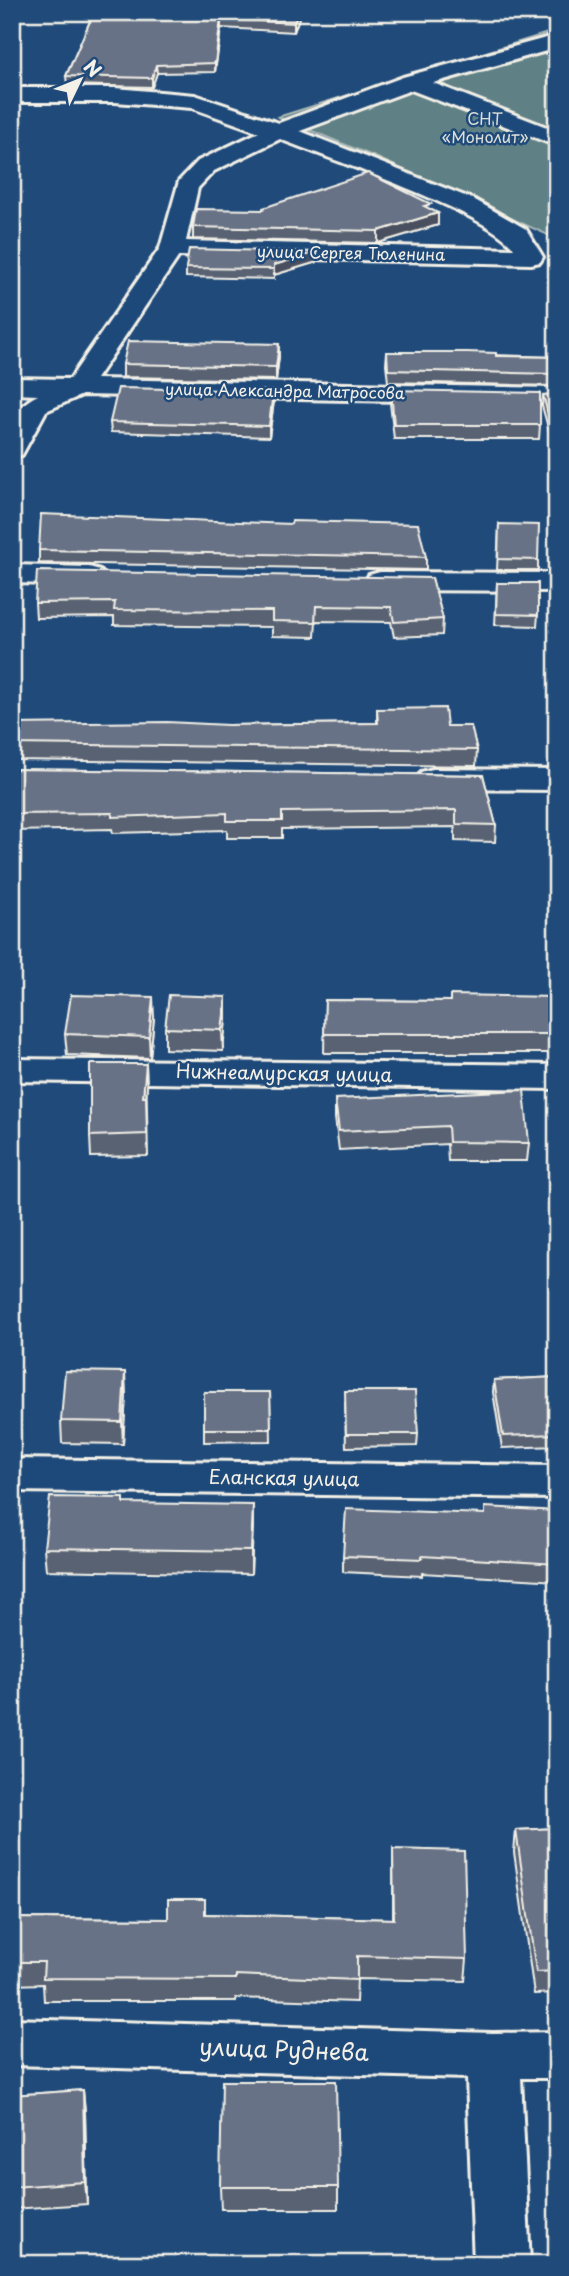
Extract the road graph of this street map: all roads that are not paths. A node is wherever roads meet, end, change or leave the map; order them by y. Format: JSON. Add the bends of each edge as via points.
{"nodes":[{"id":1,"x":557,"y":41,"type":"edge"},
{"id":2,"x":523,"y":50,"type":"junction"},
{"id":3,"x":557,"y":63,"type":"edge"},
{"id":4,"x":411,"y":82,"type":"junction"},
{"id":5,"x":12,"y":95,"type":"edge"},
{"id":6,"x":279,"y":131,"type":"junction"},
{"id":7,"x":557,"y":139,"type":"edge"},
{"id":8,"x":172,"y":248,"type":"junction"},
{"id":9,"x":12,"y":386,"type":"edge"},
{"id":10,"x":78,"y":387,"type":"junction"},
{"id":11,"x":557,"y":396,"type":"edge"},
{"id":12,"x":12,"y":449,"type":"edge"},
{"id":13,"x":12,"y":574,"type":"edge"},
{"id":14,"x":121,"y":577,"type":"edge"},
{"id":15,"x":352,"y":581,"type":"edge"},
{"id":16,"x":557,"y":582,"type":"edge"},
{"id":17,"x":404,"y":778,"type":"edge"},
{"id":18,"x":557,"y":780,"type":"edge"},
{"id":19,"x":12,"y":1070,"type":"edge"},
{"id":20,"x":557,"y":1077,"type":"edge"},
{"id":21,"x":12,"y":1475,"type":"edge"},
{"id":22,"x":557,"y":1482,"type":"edge"},
{"id":23,"x":12,"y":2042,"type":"edge"},
{"id":24,"x":557,"y":2055,"type":"edge"},
{"id":25,"x":494,"y":2056,"type":"junction"},
{"id":26,"x":502,"y":2264,"type":"edge"}],
"edges":[{"from":1,"to":2,"type":"street"},
{"from":2,"to":3,"type":"street"},
{"from":2,"to":4,"type":"street"},
{"from":4,"to":6,"type":"street"},
{"from":4,"to":7,"type":"street"},
{"from":5,"to":6,"type":"street","via":[[114,94],[195,102]]},
{"from":6,"to":8,"type":"street","via":[[206,166],[187,186]]},
{"from":6,"to":8,"type":"street","name":"улица Сергея Тюленина","via":[[467,205],[517,234],[531,257]]},
{"from":8,"to":10,"type":"street"},
{"from":9,"to":10,"type":"street","name":"улица Александра Матросова"},
{"from":10,"to":11,"type":"street","name":"улица Александра Матросова"},
{"from":10,"to":12,"type":"street","via":[[36,406]]},
{"from":13,"to":14,"type":"street"},
{"from":15,"to":16,"type":"street"},
{"from":17,"to":18,"type":"street"},
{"from":19,"to":20,"type":"street","name":"Нижнеамурская улица"},
{"from":21,"to":22,"type":"street","name":"Еланская улица"},
{"from":23,"to":25,"type":"street","name":"улица Руднева"},
{"from":24,"to":25,"type":"street","name":"улица Руднева"},
{"from":25,"to":26,"type":"street"}]}
